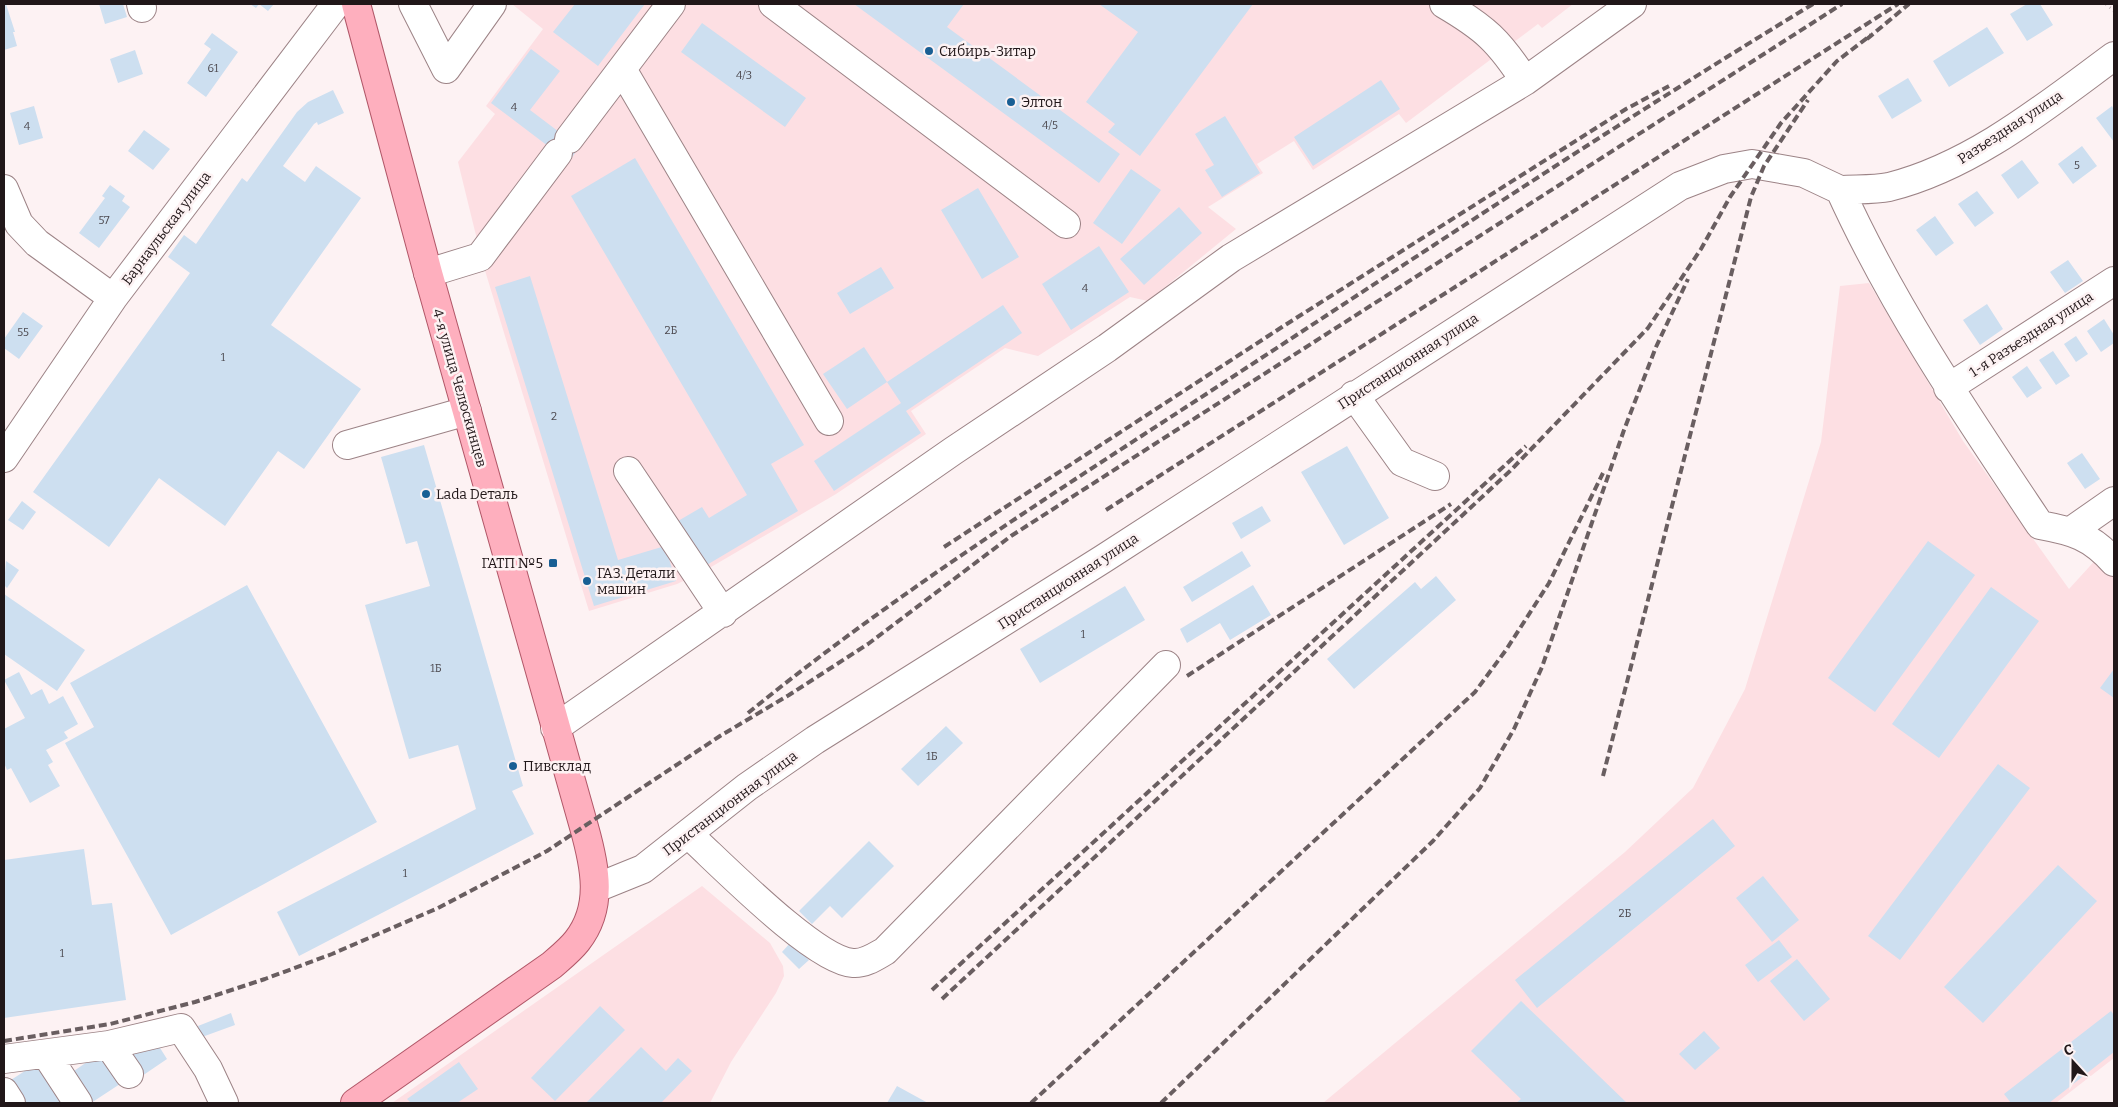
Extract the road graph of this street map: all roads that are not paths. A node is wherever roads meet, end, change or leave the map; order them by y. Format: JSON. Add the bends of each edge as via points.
{"nodes":[{"id":1,"x":336,"y":4,"type":"edge"},
{"id":2,"x":356,"y":4,"type":"edge"},
{"id":3,"x":413,"y":4,"type":"edge"},
{"id":4,"x":492,"y":4,"type":"edge"},
{"id":5,"x":671,"y":4,"type":"edge"},
{"id":6,"x":774,"y":4,"type":"edge"},
{"id":7,"x":1444,"y":4,"type":"edge"},
{"id":8,"x":1623,"y":6,"type":"edge"},
{"id":9,"x":2113,"y":61,"type":"edge"},
{"id":10,"x":622,"y":69,"type":"junction"},
{"id":11,"x":1525,"y":81,"type":"junction"},
{"id":12,"x":4,"y":189,"type":"edge"},
{"id":13,"x":1840,"y":190,"type":"junction"},
{"id":14,"x":1066,"y":224,"type":"dead end"},
{"id":15,"x":428,"y":273,"type":"junction"},
{"id":16,"x":2114,"y":281,"type":"edge"},
{"id":17,"x":113,"y":298,"type":"junction"},
{"id":18,"x":1948,"y":388,"type":"junction"},
{"id":19,"x":1354,"y":395,"type":"junction"},
{"id":20,"x":467,"y":410,"type":"junction"},
{"id":21,"x":828,"y":421,"type":"dead end"},
{"id":22,"x":347,"y":445,"type":"dead end"},
{"id":23,"x":4,"y":458,"type":"edge"},
{"id":24,"x":628,"y":471,"type":"dead end"},
{"id":25,"x":1435,"y":476,"type":"dead end"},
{"id":26,"x":2114,"y":501,"type":"edge"},
{"id":27,"x":2071,"y":530,"type":"junction"},
{"id":28,"x":2114,"y":562,"type":"edge"},
{"id":29,"x":723,"y":613,"type":"junction"},
{"id":30,"x":1166,"y":665,"type":"dead end"},
{"id":31,"x":555,"y":728,"type":"junction"},
{"id":32,"x":688,"y":834,"type":"junction"},
{"id":33,"x":596,"y":888,"type":"junction"},
{"id":34,"x":110,"y":1044,"type":"junction"},
{"id":35,"x":46,"y":1054,"type":"junction"},
{"id":36,"x":4,"y":1059,"type":"edge"},
{"id":37,"x":129,"y":1074,"type":"dead end"},
{"id":38,"x":4,"y":1092,"type":"edge"},
{"id":39,"x":11,"y":1103,"type":"edge"},
{"id":40,"x":78,"y":1103,"type":"edge"},
{"id":41,"x":224,"y":1103,"type":"edge"},
{"id":42,"x":355,"y":1103,"type":"edge"}],
"edges":[{"from":1,"to":17,"type":"street","name":"Барнаульская улица"},
{"from":2,"to":15,"type":"main road","name":"4-я улица Челюскинцев"},
{"from":3,"to":4,"type":"street","via":[[446,69]]},
{"from":5,"to":10,"type":"street"},
{"from":6,"to":14,"type":"street"},
{"from":7,"to":11,"type":"street","via":[[1475,22],[1503,47]]},
{"from":8,"to":11,"type":"street"},
{"from":9,"to":13,"type":"street","name":"Разъездная улица","via":[[1951,165],[1888,187]]},
{"from":10,"to":15,"type":"street","via":[[480,257]]},
{"from":10,"to":21,"type":"street"},
{"from":11,"to":29,"type":"street","via":[[1231,258],[1107,348],[953,451]]},
{"from":12,"to":17,"type":"street","via":[[19,224],[37,243]]},
{"from":13,"to":18,"type":"street","via":[[1867,249]]},
{"from":13,"to":19,"type":"street","name":"Пристанционная улица","via":[[1804,173],[1752,164],[1724,169],[1680,186]]},
{"from":15,"to":20,"type":"main road","name":"4-я улица Челюскинцев"},
{"from":16,"to":18,"type":"street","name":"1-я Разъездная улица"},
{"from":17,"to":23,"type":"street","name":"Барнаульская улица"},
{"from":18,"to":27,"type":"street","via":[[2040,525]]},
{"from":19,"to":25,"type":"street","via":[[1402,462]]},
{"from":19,"to":32,"type":"street","name":"Пристанционная улица","via":[[1103,559],[815,740],[747,787]]},
{"from":20,"to":22,"type":"street"},
{"from":20,"to":31,"type":"main road","name":"4-я улица Челюскинцев"},
{"from":24,"to":29,"type":"street"},
{"from":26,"to":27,"type":"street"},
{"from":27,"to":28,"type":"street","via":[[2100,546]]},
{"from":29,"to":31,"type":"street"},
{"from":30,"to":32,"type":"street","via":[[885,951],[868,960],[854,963],[837,960],[800,936]]},
{"from":31,"to":33,"type":"main road","name":"4-я улица Челюскинцев","via":[[586,835]]},
{"from":32,"to":33,"type":"street","name":"Пристанционная улица","via":[[643,869]]},
{"from":33,"to":42,"type":"main road","via":[[592,913],[577,941],[552,965]]},
{"from":34,"to":35,"type":"street"},
{"from":34,"to":37,"type":"street"},
{"from":34,"to":41,"type":"street","via":[[181,1028],[208,1069]]},
{"from":35,"to":36,"type":"street"},
{"from":35,"to":40,"type":"street"},
{"from":38,"to":39,"type":"street"}]}
